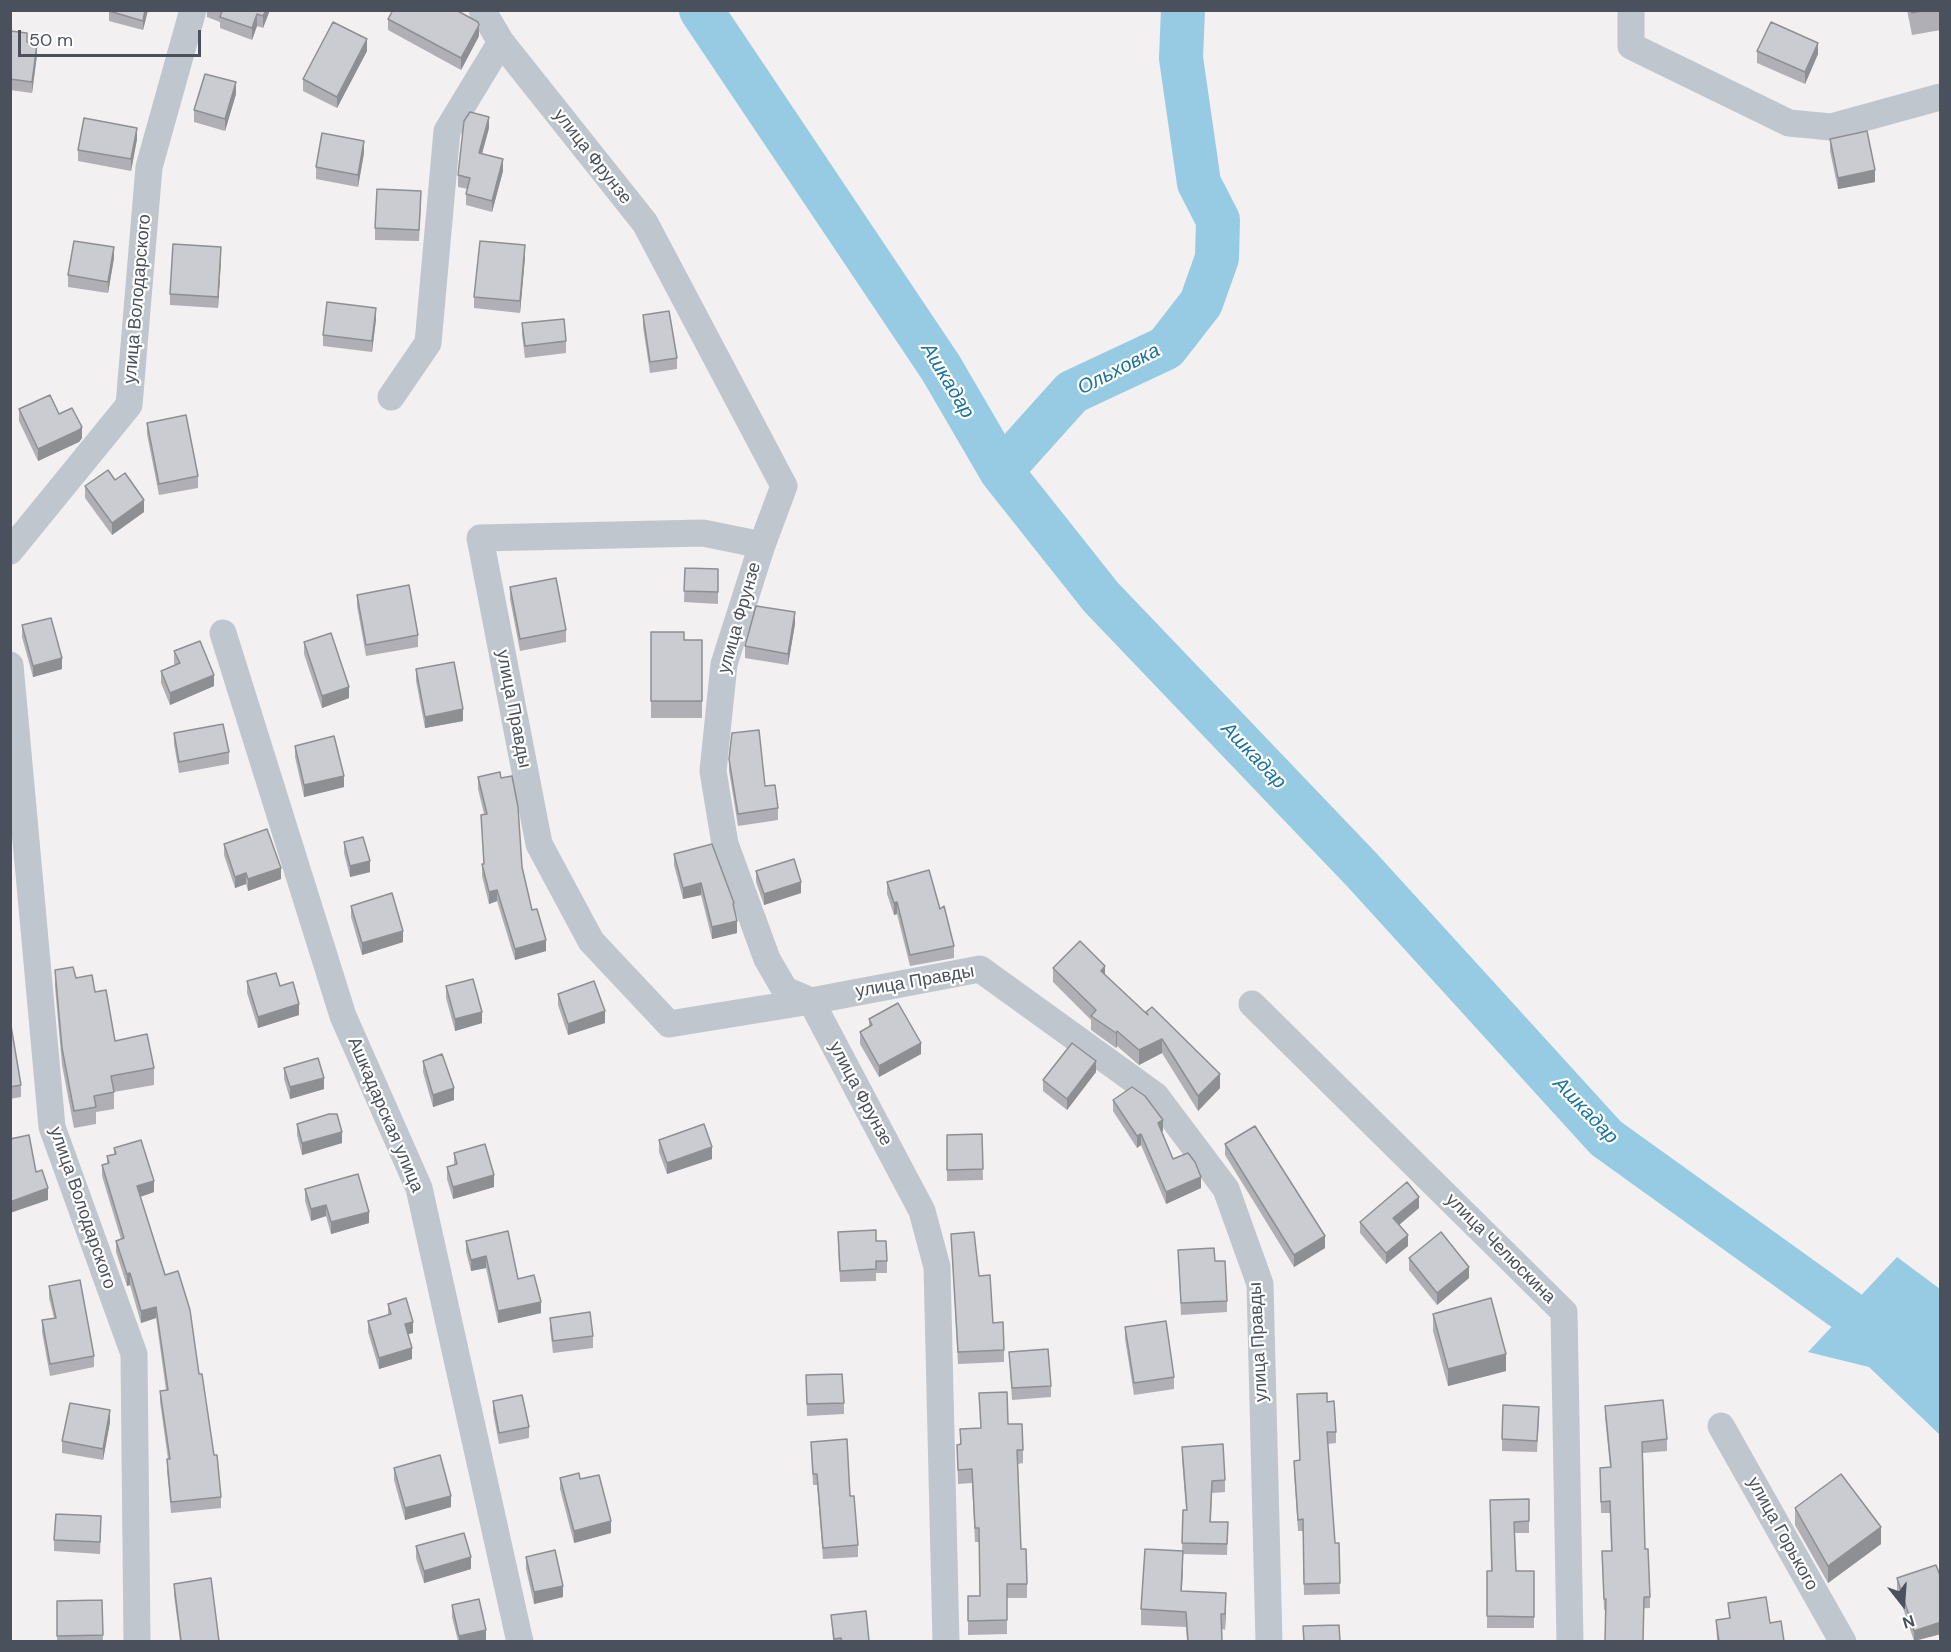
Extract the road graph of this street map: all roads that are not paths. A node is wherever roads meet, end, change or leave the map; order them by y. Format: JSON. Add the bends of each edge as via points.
{"nodes":[{"id":1,"x":193,"y":10,"type":"edge"},
{"id":2,"x":482,"y":10,"type":"edge"},
{"id":3,"x":1631,"y":10,"type":"edge"},
{"id":4,"x":501,"y":42,"type":"junction"},
{"id":5,"x":1941,"y":97,"type":"edge"},
{"id":6,"x":392,"y":397,"type":"dead end"},
{"id":7,"x":762,"y":545,"type":"junction"},
{"id":8,"x":10,"y":551,"type":"edge"},
{"id":9,"x":223,"y":633,"type":"dead end"},
{"id":10,"x":10,"y":666,"type":"edge"},
{"id":11,"x":811,"y":1001,"type":"junction"},
{"id":12,"x":1252,"y":1004,"type":"dead end"},
{"id":13,"x":1721,"y":1426,"type":"dead end"},
{"id":14,"x":137,"y":1641,"type":"edge"},
{"id":15,"x":520,"y":1641,"type":"edge"},
{"id":16,"x":946,"y":1641,"type":"edge"},
{"id":17,"x":1269,"y":1641,"type":"edge"},
{"id":18,"x":1570,"y":1641,"type":"edge"},
{"id":19,"x":1843,"y":1641,"type":"edge"}],
"edges":[{"from":1,"to":8,"type":"street","name":"улица Володарского","via":[[149,167],[129,405]]},
{"from":2,"to":4,"type":"street","name":"улица Фрунзе"},
{"from":3,"to":5,"type":"street","via":[[1630,46],[1789,123],[1831,127]]},
{"from":4,"to":6,"type":"street","via":[[447,131],[428,343]]},
{"from":4,"to":7,"type":"street","name":"улица Фрунзе","via":[[645,224],[784,486]]},
{"from":7,"to":11,"type":"street","name":"улица Фрунзе","via":[[724,664],[713,771],[725,844],[767,959],[785,990]]},
{"from":7,"to":11,"type":"street","name":"улица Правды","via":[[703,533],[480,538],[539,844],[591,941],[669,1024]]},
{"from":9,"to":15,"type":"street","name":"Ашкадарская улица","via":[[343,1016],[419,1188]]},
{"from":10,"to":14,"type":"street","name":"улица Володарского","via":[[52,1127],[134,1354]]},
{"from":11,"to":16,"type":"street","name":"улица Фрунзе","via":[[922,1211],[937,1267]]},
{"from":11,"to":17,"type":"street","name":"улица Правды","via":[[980,969],[1156,1096],[1226,1189],[1260,1284]]},
{"from":12,"to":18,"type":"street","name":"улица Челюскина","via":[[1564,1312]]},
{"from":13,"to":19,"type":"street","name":"улица Горького"}]}
